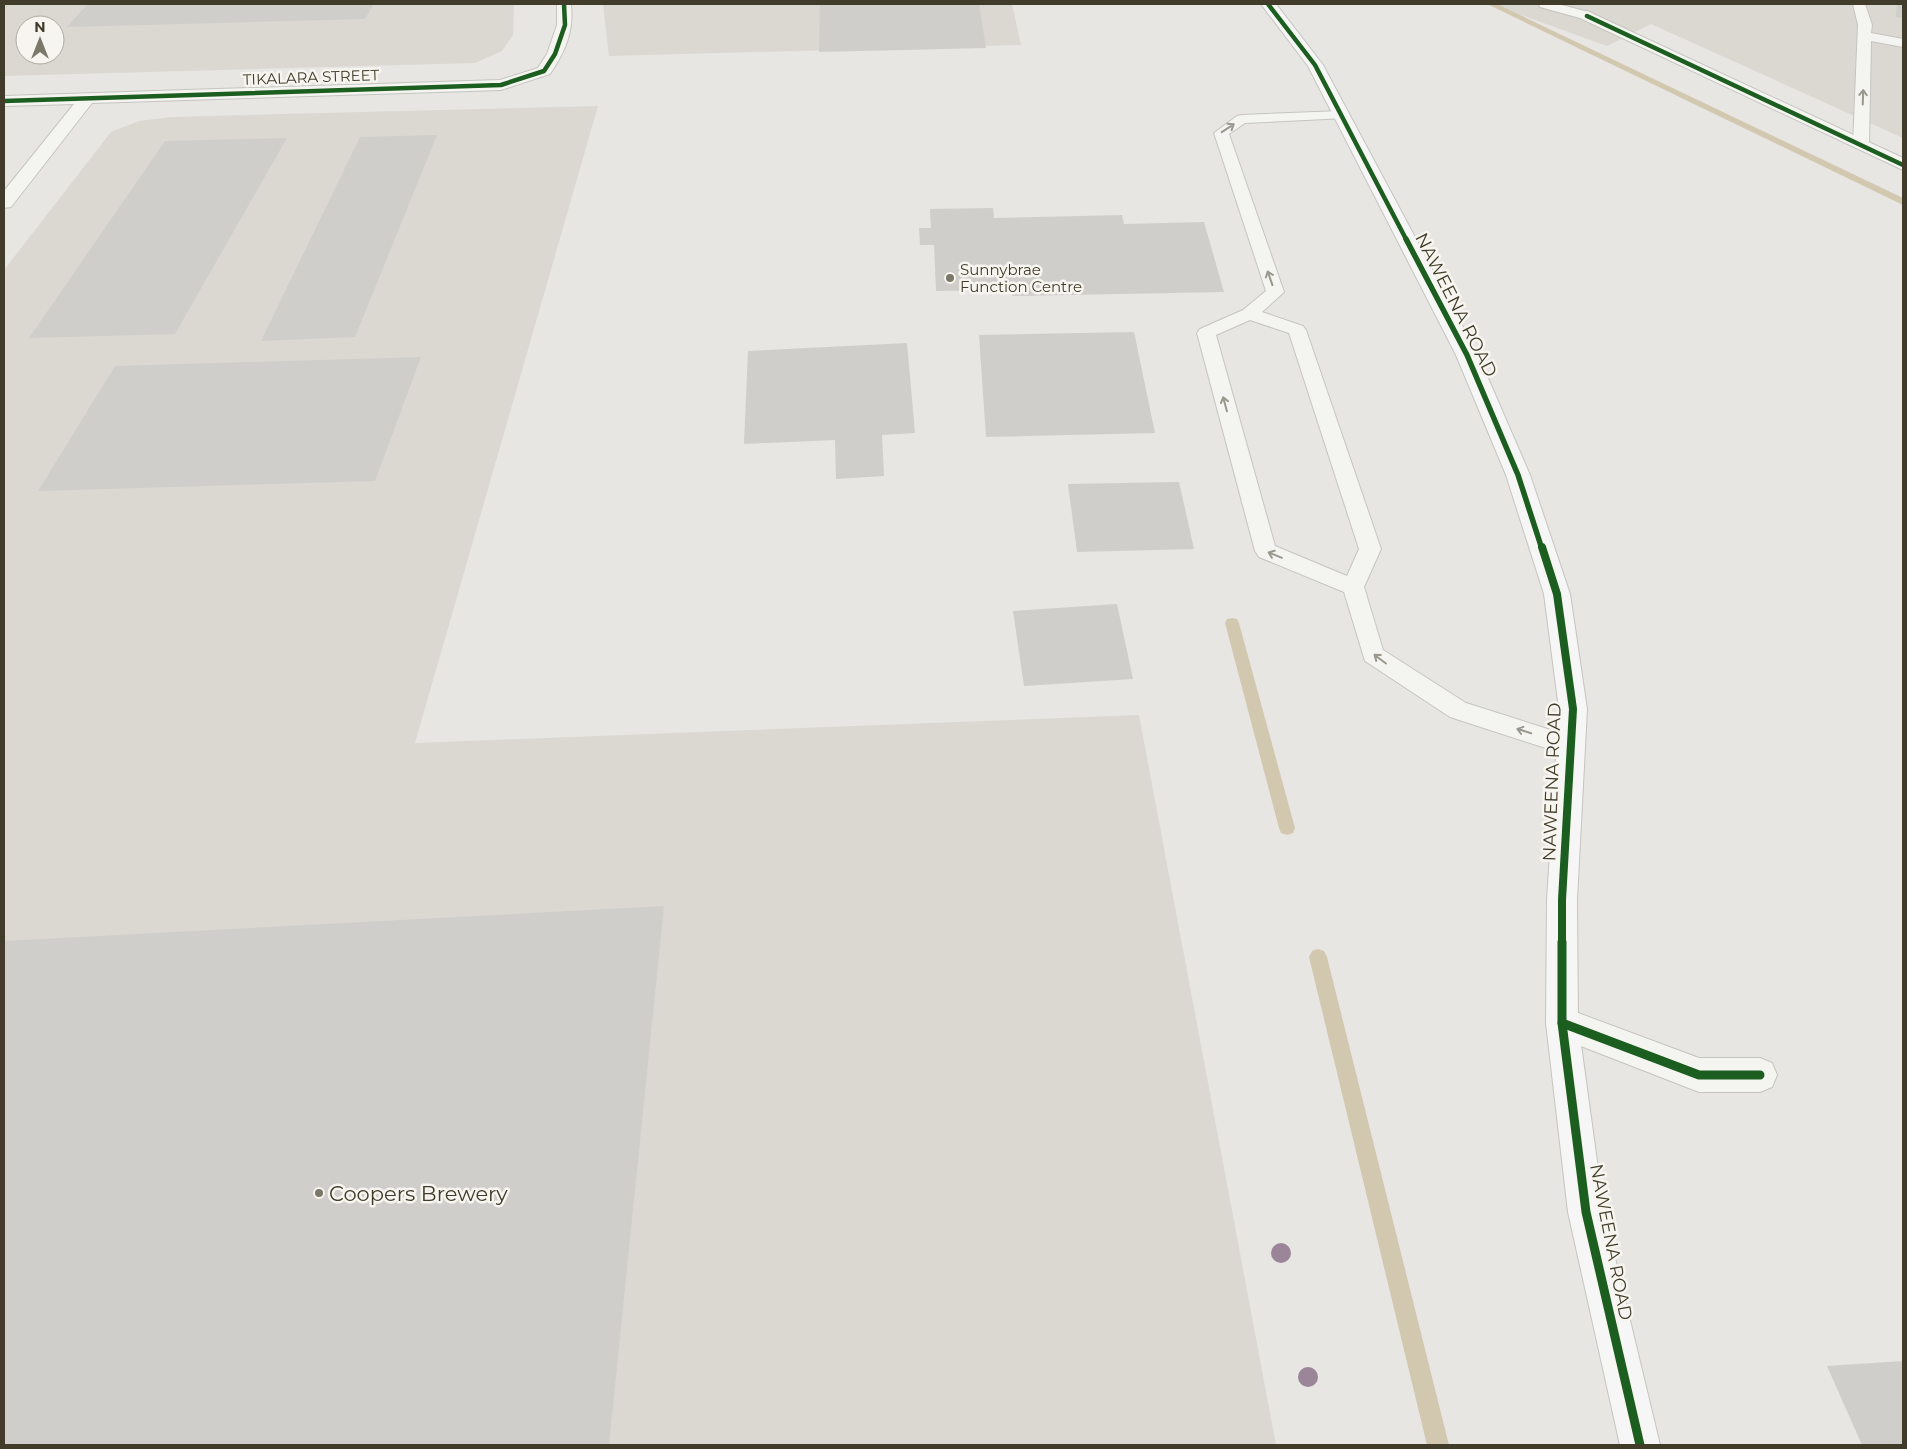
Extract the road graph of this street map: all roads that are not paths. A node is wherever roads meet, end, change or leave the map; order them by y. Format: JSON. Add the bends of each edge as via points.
{"nodes":[{"id":1,"x":564,"y":4,"type":"edge"},
{"id":2,"x":1268,"y":4,"type":"edge"},
{"id":3,"x":1545,"y":4,"type":"edge"},
{"id":4,"x":1859,"y":4,"type":"edge"},
{"id":5,"x":1584,"y":10,"type":"edge"},
{"id":6,"x":1864,"y":36,"type":"junction"},
{"id":7,"x":1903,"y":43,"type":"edge"},
{"id":8,"x":87,"y":98,"type":"junction"},
{"id":9,"x":4,"y":100,"type":"edge"},
{"id":10,"x":1341,"y":115,"type":"junction"},
{"id":11,"x":1861,"y":146,"type":"junction"},
{"id":12,"x":1903,"y":165,"type":"edge"},
{"id":13,"x":4,"y":203,"type":"edge"},
{"id":14,"x":1249,"y":314,"type":"junction"},
{"id":15,"x":1352,"y":587,"type":"junction"},
{"id":16,"x":1570,"y":746,"type":"junction"},
{"id":17,"x":1562,"y":1023,"type":"junction"},
{"id":18,"x":1760,"y":1075,"type":"dead end"},
{"id":19,"x":1640,"y":1445,"type":"edge"}],
"edges":[{"from":1,"to":8,"type":"street","name":"TIKALARA STREET","via":[[565,25],[544,71],[500,85]]},
{"from":2,"to":10,"type":"street","name":"NAWEENA ROAD","via":[[1315,65]]},
{"from":3,"to":5,"type":"lane"},
{"from":4,"to":6,"type":"lane","via":[[1865,25]]},
{"from":5,"to":11,"type":"street"},
{"from":6,"to":7,"type":"lane"},
{"from":11,"to":6,"type":"lane","one_way":true},
{"from":8,"to":9,"type":"street","name":"TIKALARA STREET"},
{"from":8,"to":13,"type":"street"},
{"from":14,"to":10,"type":"lane","one_way":true,"via":[[1275,292],[1220,133],[1242,119]]},
{"from":10,"to":16,"type":"street","name":"NAWEENA ROAD","via":[[1467,354],[1518,475],[1557,594],[1573,709]]},
{"from":11,"to":12,"type":"street"},
{"from":14,"to":15,"type":"lane","via":[[1297,330],[1370,550]]},
{"from":15,"to":14,"type":"lane","one_way":true,"via":[[1266,551],[1206,333]]},
{"from":16,"to":15,"type":"lane","one_way":true,"via":[[1458,710],[1374,656]]},
{"from":16,"to":17,"type":"street","name":"NAWEENA ROAD","via":[[1562,900]]},
{"from":17,"to":18,"type":"street","via":[[1699,1075]]},
{"from":17,"to":19,"type":"street","name":"NAWEENA ROAD","via":[[1586,1212]]}]}
